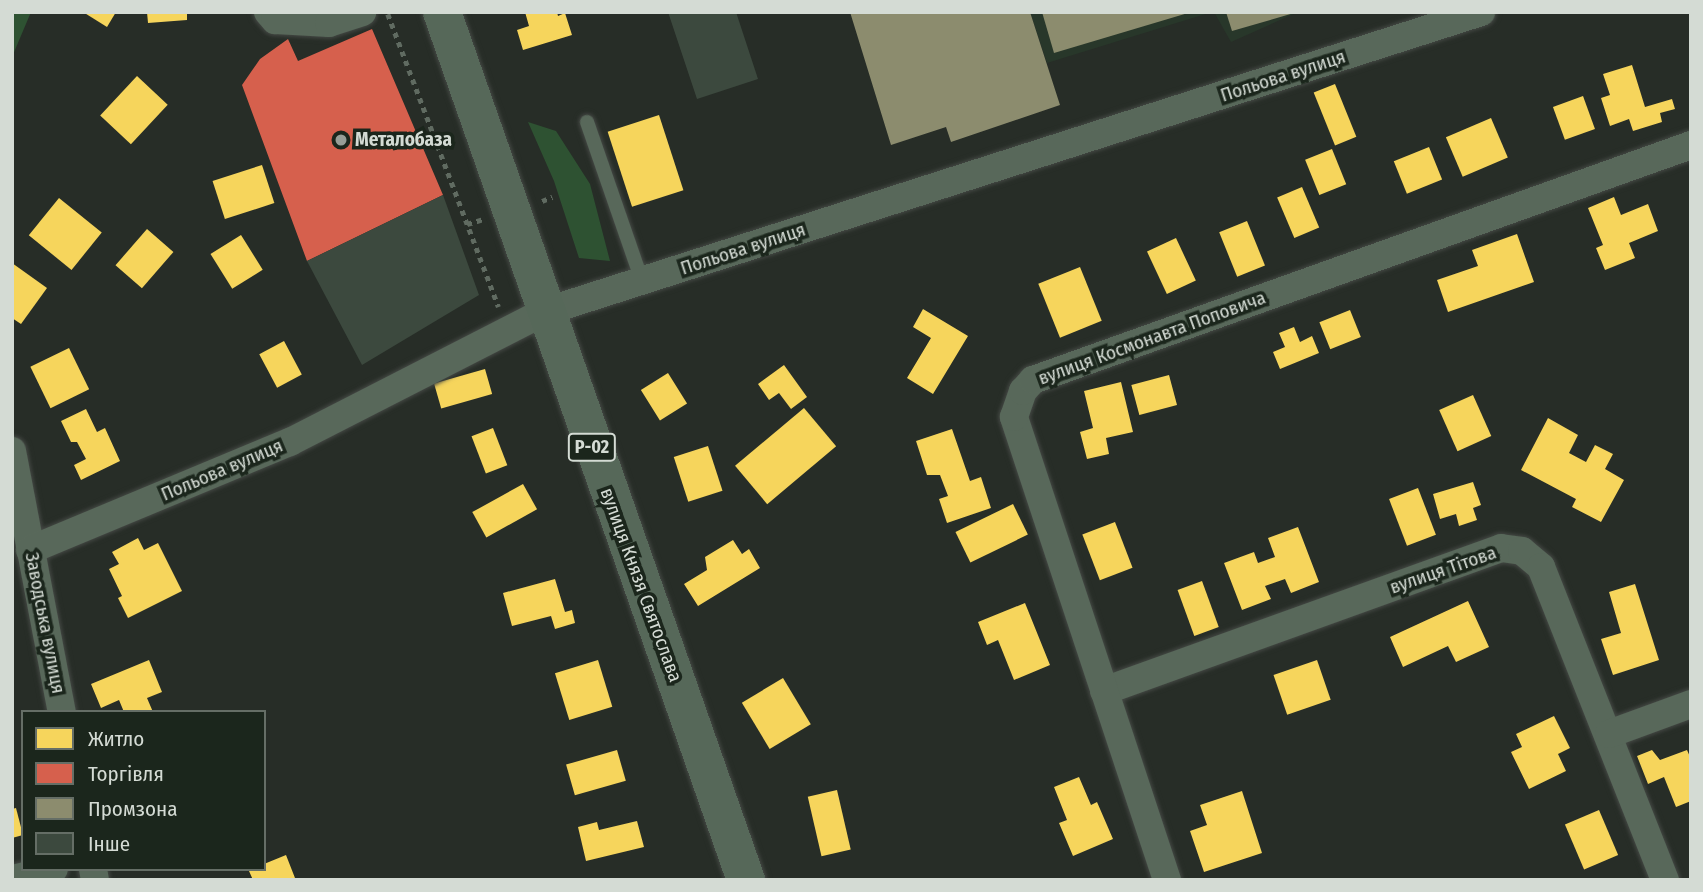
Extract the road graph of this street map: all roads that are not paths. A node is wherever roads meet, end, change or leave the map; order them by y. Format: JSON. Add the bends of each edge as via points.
{"nodes":[{"id":1,"x":268,"y":12,"type":"edge"},
{"id":2,"x":362,"y":12,"type":"edge"},
{"id":3,"x":442,"y":12,"type":"edge"},
{"id":4,"x":1481,"y":12,"type":"edge"},
{"id":5,"x":586,"y":122,"type":"dead end"},
{"id":6,"x":1691,"y":145,"type":"edge"},
{"id":7,"x":642,"y":281,"type":"junction"},
{"id":8,"x":544,"y":312,"type":"junction"},
{"id":9,"x":12,"y":451,"type":"edge"},
{"id":10,"x":30,"y":550,"type":"junction"},
{"id":11,"x":1104,"y":691,"type":"junction"},
{"id":12,"x":1691,"y":704,"type":"edge"},
{"id":13,"x":62,"y":710,"type":"edge"},
{"id":14,"x":1609,"y":734,"type":"junction"},
{"id":15,"x":46,"y":871,"type":"edge"},
{"id":16,"x":12,"y":879,"type":"edge"},
{"id":17,"x":746,"y":880,"type":"edge"},
{"id":18,"x":1167,"y":880,"type":"edge"},
{"id":19,"x":1665,"y":880,"type":"edge"}],
"edges":[{"from":1,"to":2,"type":"street","via":[[275,20],[329,23]]},
{"from":3,"to":8,"type":"main road","name":"вулиця Князя Святослава","number":"Р-02"},
{"from":4,"to":7,"type":"street","name":"Польова вулиця"},
{"from":5,"to":7,"type":"lane"},
{"from":6,"to":11,"type":"street","name":"вулиця Космонавта Поповича","via":[[1033,380],[1017,402],[1014,417]]},
{"from":7,"to":8,"type":"street","name":"Польова вулиця"},
{"from":8,"to":10,"type":"street","name":"Польова вулиця","via":[[290,442]]},
{"from":8,"to":17,"type":"main road","name":"вулиця Князя Святослава","number":"Р-02"},
{"from":9,"to":10,"type":"street","name":"Заводська вулиця"},
{"from":10,"to":13,"type":"street","name":"Заводська вулиця"},
{"from":11,"to":14,"type":"street","name":"вулиця Тітова","via":[[1501,548],[1522,551],[1541,567]]},
{"from":11,"to":18,"type":"street","name":"вулиця Космонавта Поповича"},
{"from":12,"to":14,"type":"street"},
{"from":14,"to":19,"type":"street","name":"вулиця Тітова"},
{"from":15,"to":16,"type":"street"}]}
